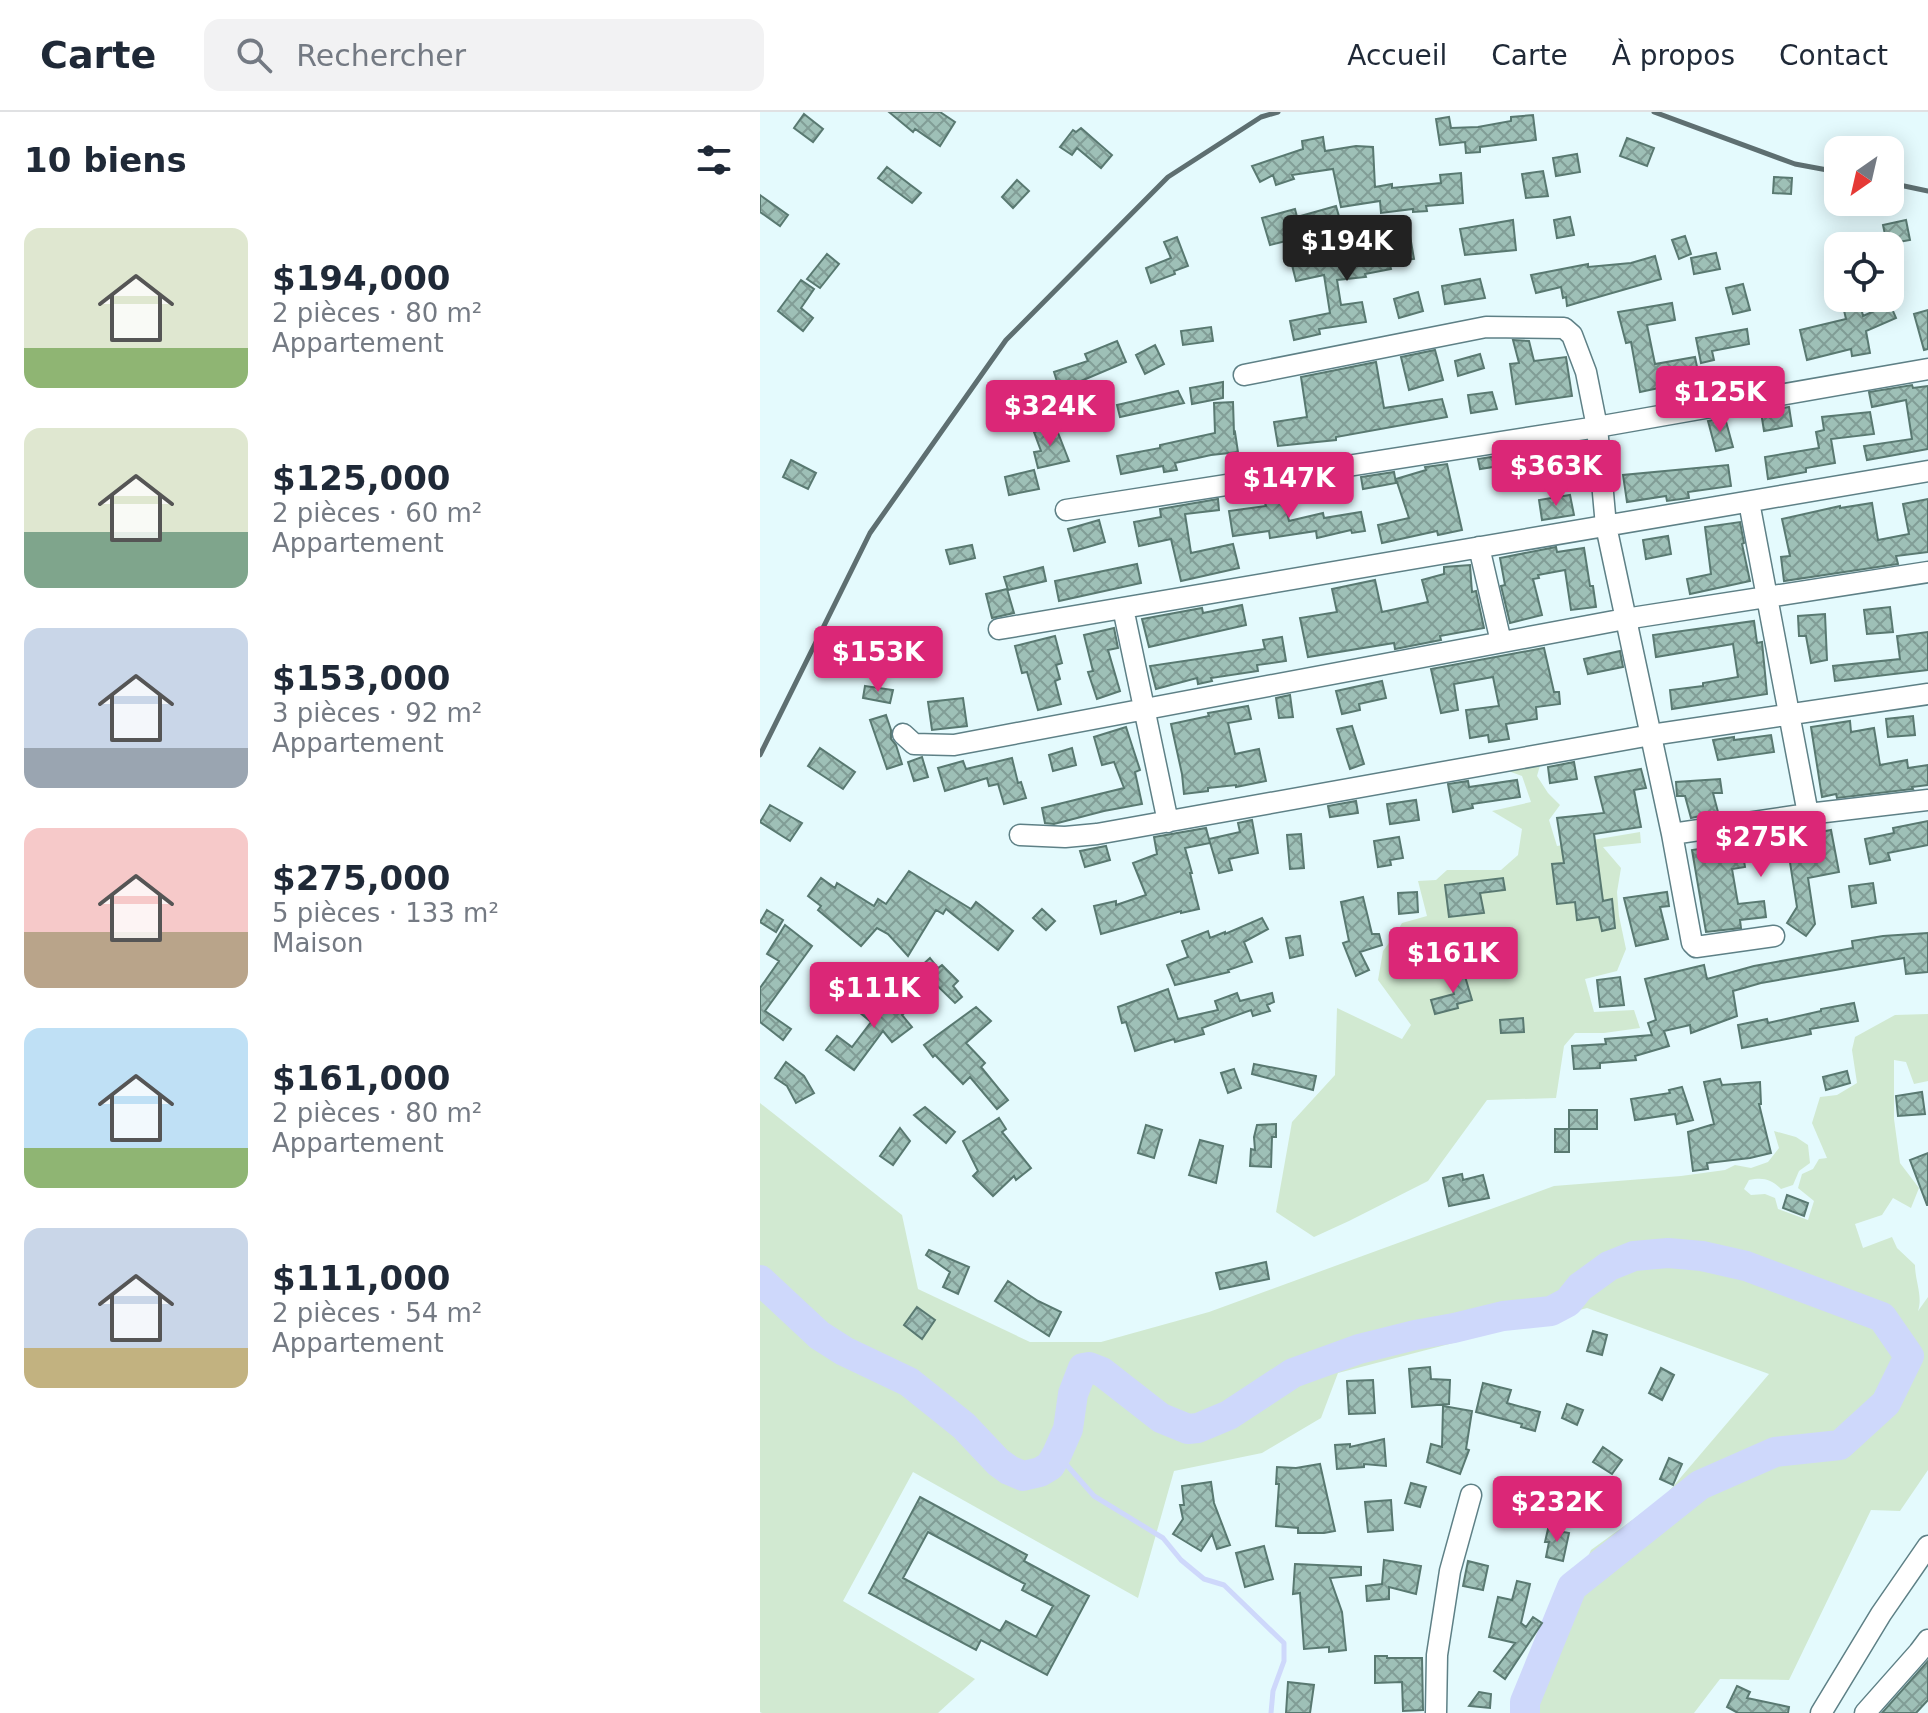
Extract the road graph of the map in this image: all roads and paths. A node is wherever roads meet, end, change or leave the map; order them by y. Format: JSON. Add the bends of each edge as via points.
{"nodes":[{"id":1,"x":1928,"y":369,"type":"edge"},
{"id":2,"x":1244,"y":375,"type":"dead end"},
{"id":3,"x":1597,"y":427,"type":"junction"},
{"id":4,"x":1928,"y":471,"type":"edge"},
{"id":5,"x":1749,"y":502,"type":"junction"},
{"id":6,"x":1066,"y":510,"type":"dead end"},
{"id":7,"x":1606,"y":526,"type":"junction"},
{"id":8,"x":1479,"y":547,"type":"junction"},
{"id":9,"x":1928,"y":572,"type":"edge"},
{"id":10,"x":1767,"y":597,"type":"junction"},
{"id":11,"x":1123,"y":608,"type":"junction"},
{"id":12,"x":1625,"y":619,"type":"junction"},
{"id":13,"x":999,"y":629,"type":"dead end"},
{"id":14,"x":1501,"y":642,"type":"junction"},
{"id":15,"x":1928,"y":694,"type":"edge"},
{"id":16,"x":1144,"y":709,"type":"junction"},
{"id":17,"x":1789,"y":714,"type":"junction"},
{"id":18,"x":903,"y":734,"type":"dead end"},
{"id":19,"x":1651,"y":735,"type":"junction"},
{"id":20,"x":1928,"y":800,"type":"edge"},
{"id":21,"x":1808,"y":814,"type":"junction"},
{"id":22,"x":1168,"y":822,"type":"junction"},
{"id":23,"x":1672,"y":834,"type":"junction"},
{"id":24,"x":1020,"y":835,"type":"dead end"},
{"id":25,"x":1774,"y":936,"type":"dead end"},
{"id":26,"x":1471,"y":1495,"type":"dead end"},
{"id":27,"x":1928,"y":1546,"type":"edge"},
{"id":28,"x":1928,"y":1640,"type":"edge"},
{"id":29,"x":1436,"y":1713,"type":"edge"},
{"id":30,"x":1821,"y":1713,"type":"edge"},
{"id":31,"x":1865,"y":1713,"type":"edge"}],
"edges":[{"from":1,"to":3,"type":"street"},
{"from":2,"to":3,"type":"street","via":[[1486,327],[1564,328],[1572,335],[1586,372]]},
{"from":3,"to":6,"type":"street"},
{"from":3,"to":7,"type":"street"},
{"from":4,"to":5,"type":"street"},
{"from":5,"to":7,"type":"street"},
{"from":5,"to":10,"type":"street"},
{"from":7,"to":8,"type":"street"},
{"from":7,"to":12,"type":"street"},
{"from":8,"to":11,"type":"street"},
{"from":8,"to":14,"type":"street"},
{"from":9,"to":10,"type":"street"},
{"from":10,"to":12,"type":"street"},
{"from":10,"to":17,"type":"street"},
{"from":11,"to":13,"type":"street"},
{"from":11,"to":16,"type":"street"},
{"from":12,"to":14,"type":"street"},
{"from":12,"to":19,"type":"street"},
{"from":14,"to":16,"type":"street"},
{"from":15,"to":17,"type":"street"},
{"from":16,"to":18,"type":"street","via":[[954,745],[914,744]]},
{"from":16,"to":22,"type":"street"},
{"from":17,"to":19,"type":"street"},
{"from":17,"to":21,"type":"street"},
{"from":19,"to":22,"type":"street"},
{"from":19,"to":23,"type":"street"},
{"from":20,"to":21,"type":"street"},
{"from":21,"to":23,"type":"street"},
{"from":22,"to":24,"type":"street","via":[[1065,837]]},
{"from":23,"to":25,"type":"street","via":[[1694,946]]},
{"from":26,"to":29,"type":"street","via":[[1450,1571],[1437,1655]]},
{"from":27,"to":30,"type":"street"},
{"from":28,"to":31,"type":"street"}]}
